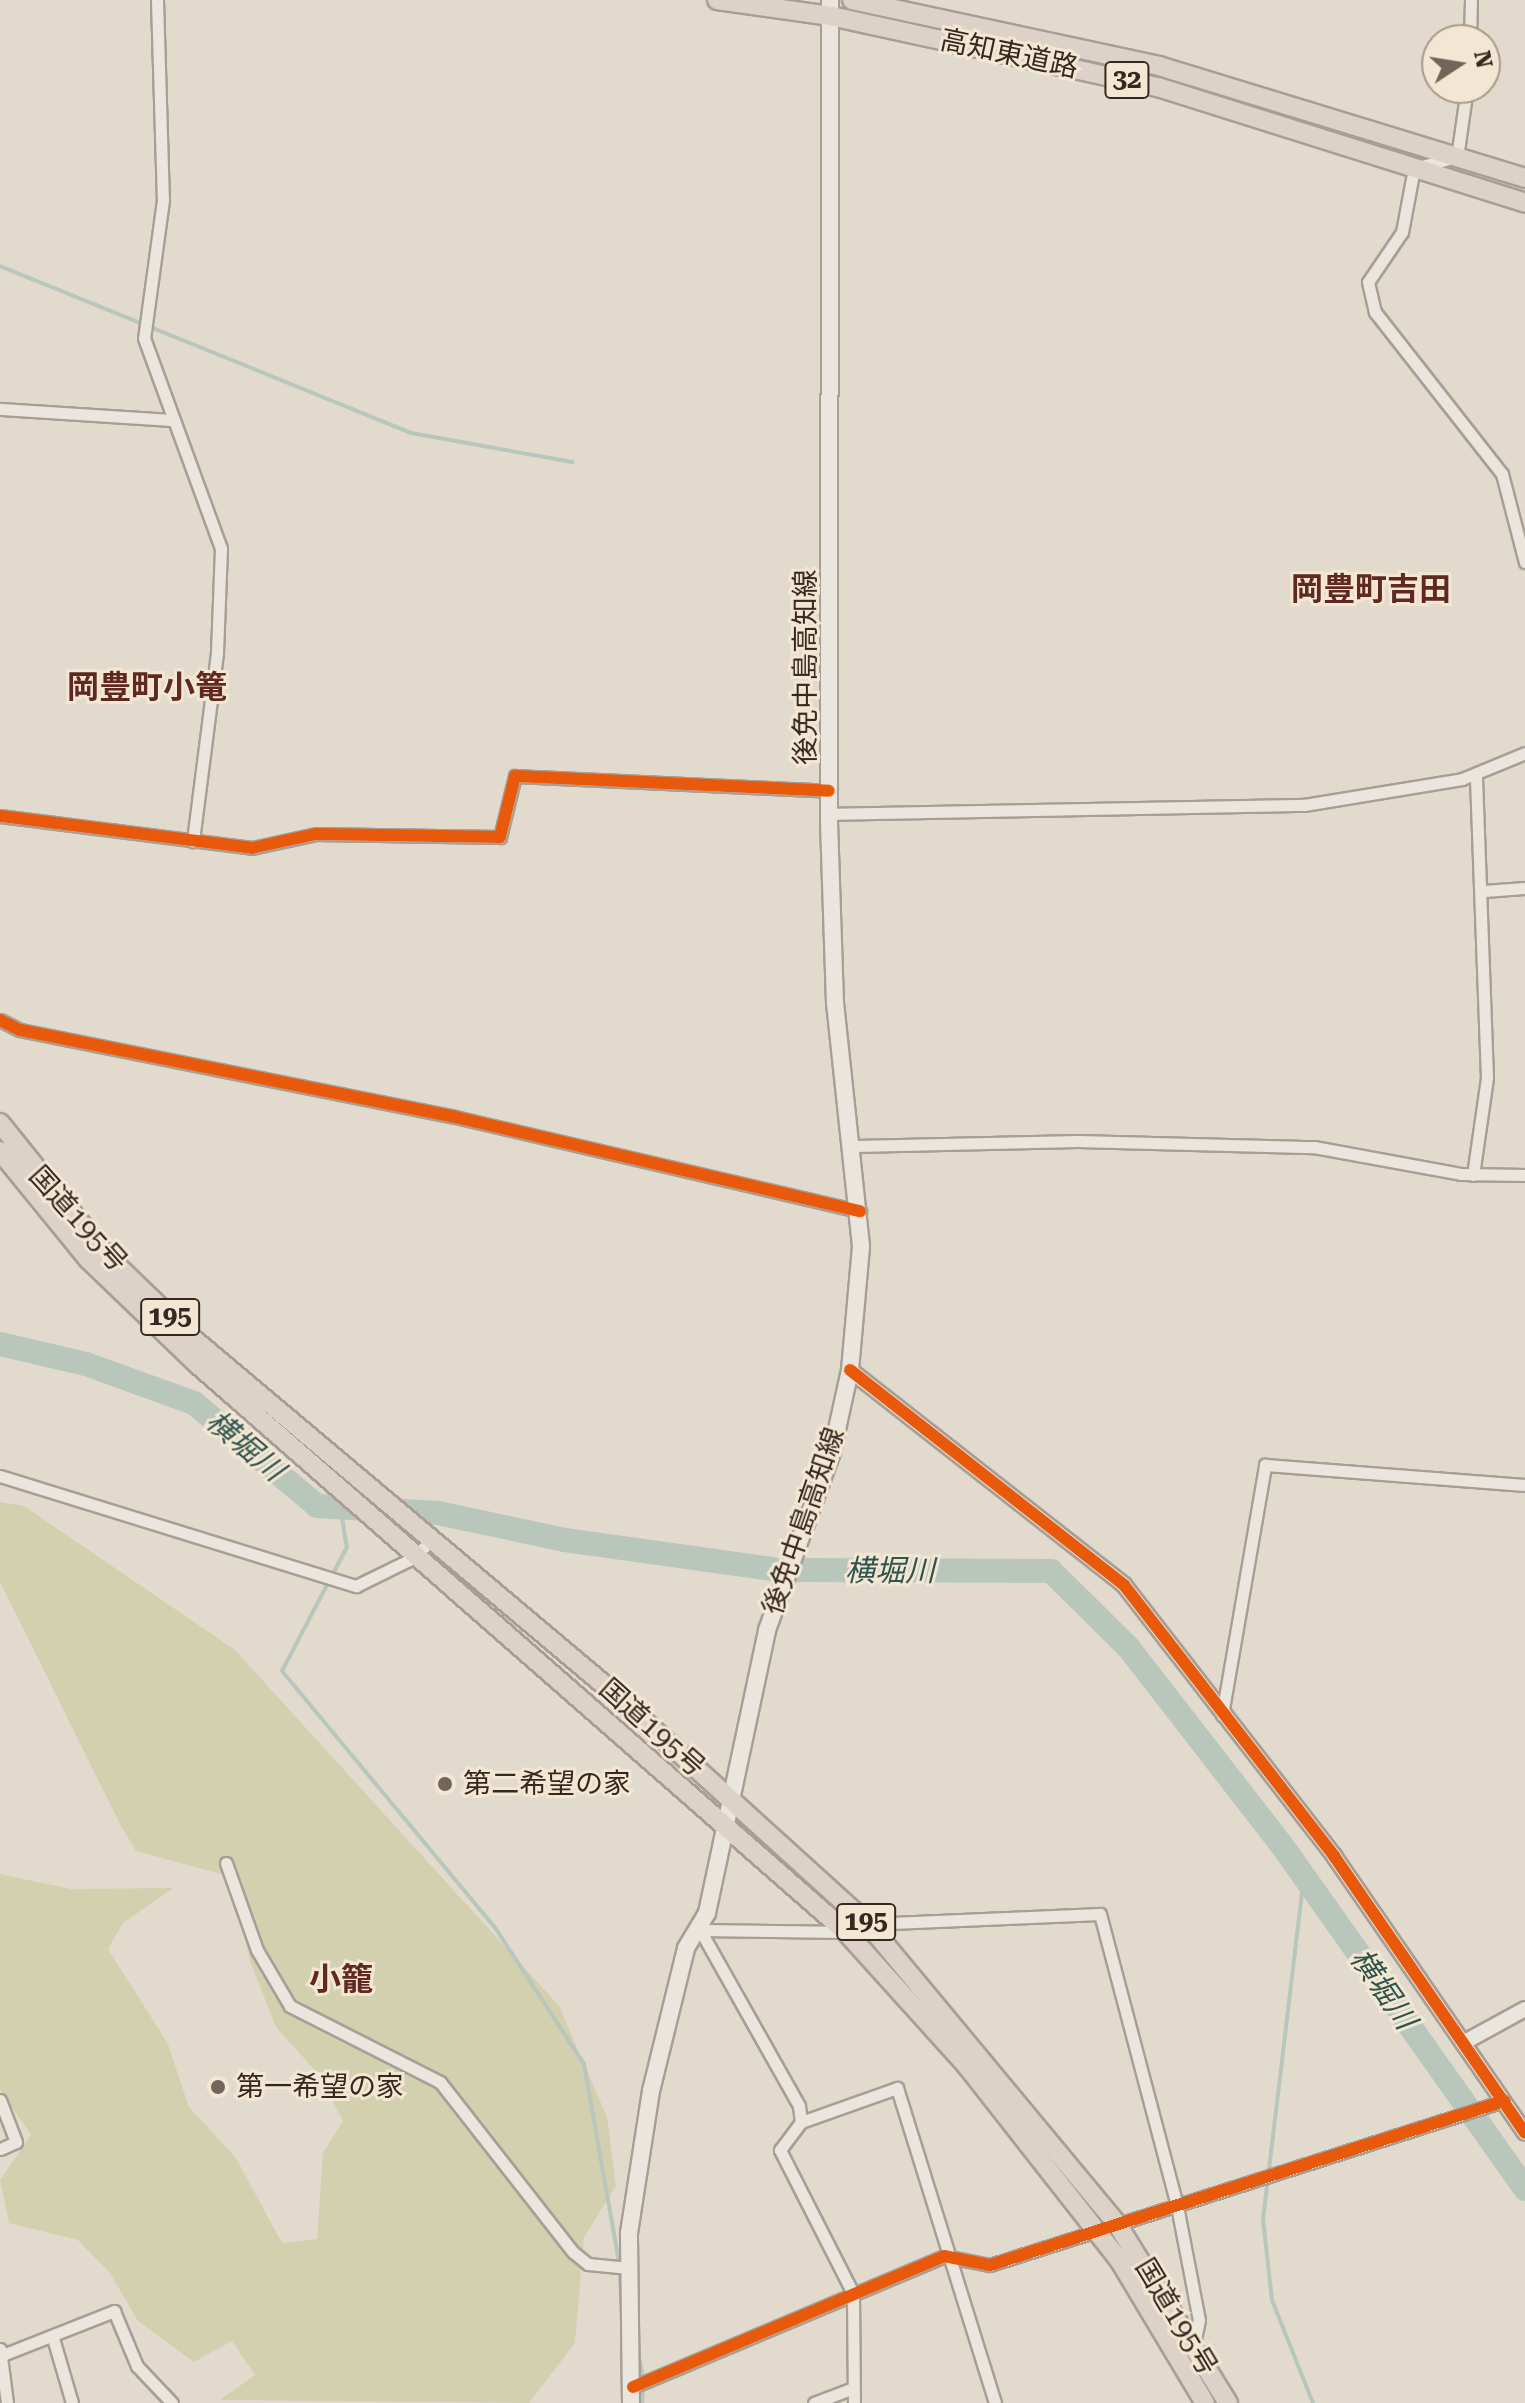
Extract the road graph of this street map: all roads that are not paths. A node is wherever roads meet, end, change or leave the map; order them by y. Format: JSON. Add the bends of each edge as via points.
{"nodes":[{"id":1,"x":157,"y":0,"type":"edge"},
{"id":2,"x":717,"y":0,"type":"edge"},
{"id":3,"x":852,"y":0,"type":"edge"},
{"id":4,"x":1471,"y":0,"type":"edge"},
{"id":5,"x":831,"y":8,"type":"edge"},
{"id":6,"x":1470,"y":24,"type":"edge"},
{"id":7,"x":1465,"y":104,"type":"edge"},
{"id":8,"x":1457,"y":157,"type":"junction"},
{"id":9,"x":1414,"y":168,"type":"junction"},
{"id":10,"x":1525,"y":178,"type":"edge"},
{"id":11,"x":1525,"y":203,"type":"edge"},
{"id":12,"x":0,"y":409,"type":"edge"},
{"id":13,"x":170,"y":420,"type":"junction"},
{"id":14,"x":1525,"y":562,"type":"edge"},
{"id":15,"x":1525,"y":753,"type":"edge"},
{"id":16,"x":1476,"y":774,"type":"junction"},
{"id":17,"x":829,"y":791,"type":"junction"},
{"id":18,"x":829,"y":814,"type":"junction"},
{"id":19,"x":0,"y":816,"type":"edge"},
{"id":20,"x":193,"y":841,"type":"junction"},
{"id":21,"x":1525,"y":888,"type":"edge"},
{"id":22,"x":1483,"y":891,"type":"junction"},
{"id":23,"x":0,"y":1020,"type":"edge"},
{"id":24,"x":0,"y":1123,"type":"edge"},
{"id":25,"x":855,"y":1146,"type":"junction"},
{"id":26,"x":0,"y":1151,"type":"edge"},
{"id":27,"x":1473,"y":1175,"type":"junction"},
{"id":28,"x":1525,"y":1175,"type":"edge"},
{"id":29,"x":860,"y":1211,"type":"junction"},
{"id":30,"x":850,"y":1370,"type":"junction"},
{"id":31,"x":0,"y":1476,"type":"edge"},
{"id":32,"x":1525,"y":1485,"type":"edge"},
{"id":33,"x":424,"y":1547,"type":"junction"},
{"id":34,"x":1221,"y":1716,"type":"junction"},
{"id":35,"x":730,"y":1798,"type":"junction"},
{"id":36,"x":726,"y":1821,"type":"junction"},
{"id":37,"x":226,"y":1863,"type":"dead end"},
{"id":38,"x":868,"y":1924,"type":"junction"},
{"id":39,"x":700,"y":1930,"type":"junction"},
{"id":40,"x":846,"y":1932,"type":"junction"},
{"id":41,"x":1525,"y":2009,"type":"edge"},
{"id":42,"x":1463,"y":2043,"type":"junction"},
{"id":43,"x":0,"y":2100,"type":"edge"},
{"id":44,"x":1504,"y":2101,"type":"junction"},
{"id":45,"x":801,"y":2122,"type":"junction"},
{"id":46,"x":1525,"y":2133,"type":"edge"},
{"id":47,"x":0,"y":2149,"type":"edge"},
{"id":48,"x":1177,"y":2206,"type":"junction"},
{"id":49,"x":1117,"y":2224,"type":"junction"},
{"id":50,"x":1096,"y":2231,"type":"junction"},
{"id":51,"x":953,"y":2256,"type":"junction"},
{"id":52,"x":629,"y":2268,"type":"junction"},
{"id":53,"x":853,"y":2293,"type":"junction"},
{"id":54,"x":53,"y":2338,"type":"junction"},
{"id":55,"x":1194,"y":2343,"type":"junction"},
{"id":56,"x":0,"y":2349,"type":"edge"},
{"id":57,"x":0,"y":2356,"type":"edge"},
{"id":58,"x":850,"y":2389,"type":"junction"},
{"id":59,"x":632,"y":2395,"type":"edge"},
{"id":60,"x":6,"y":2403,"type":"edge"},
{"id":61,"x":72,"y":2403,"type":"edge"},
{"id":62,"x":172,"y":2403,"type":"edge"},
{"id":63,"x":814,"y":2403,"type":"edge"},
{"id":64,"x":854,"y":2403,"type":"edge"},
{"id":65,"x":995,"y":2403,"type":"edge"},
{"id":66,"x":1205,"y":2403,"type":"edge"},
{"id":67,"x":1228,"y":2403,"type":"edge"}],
"edges":[{"from":1,"to":13,"type":"street","via":[[163,200],[143,320]]},
{"from":2,"to":5,"type":"highway","name":"高知東道路","number":"32"},
{"from":3,"to":8,"type":"highway","name":"高知東道路","number":"32","via":[[1159,66]]},
{"from":4,"to":6,"type":"street"},
{"from":5,"to":9,"type":"highway","name":"高知東道路","number":"32","via":[[1158,87]]},
{"from":5,"to":17,"type":"main road","name":"後免中島高知線"},
{"from":7,"to":8,"type":"street"},
{"from":8,"to":9,"type":"street"},
{"from":8,"to":10,"type":"highway","name":"高知東道路","number":"32"},
{"from":9,"to":11,"type":"highway","name":"高知東道路","number":"32"},
{"from":9,"to":14,"type":"street","via":[[1402,232],[1368,282],[1375,312],[1502,474]]},
{"from":12,"to":13,"type":"street"},
{"from":13,"to":20,"type":"street","via":[[221,548],[217,653]]},
{"from":15,"to":16,"type":"street"},
{"from":16,"to":18,"type":"street","via":[[1381,797],[1304,805]]},
{"from":16,"to":22,"type":"street"},
{"from":17,"to":18,"type":"main road","name":"後免中島高知線"},
{"from":17,"to":20,"type":"street","via":[[515,776],[500,837],[316,834],[252,848]]},
{"from":18,"to":25,"type":"main road","name":"後免中島高知線","via":[[835,1003]]},
{"from":19,"to":20,"type":"street"},
{"from":21,"to":22,"type":"street"},
{"from":22,"to":27,"type":"street","via":[[1487,1078]]},
{"from":23,"to":29,"type":"street","via":[[20,1030],[455,1117]]},
{"from":24,"to":33,"type":"highway","name":"国道195号","number":"195","via":[[107,1256],[410,1526]]},
{"from":25,"to":27,"type":"street","via":[[1078,1141],[1314,1147]]},
{"from":25,"to":29,"type":"main road","name":"後免中島高知線"},
{"from":26,"to":33,"type":"highway","name":"国道195号","number":"195","via":[[132,1304],[343,1490],[387,1526]]},
{"from":27,"to":28,"type":"street"},
{"from":29,"to":30,"type":"main road","name":"後免中島高知線"},
{"from":30,"to":34,"type":"street","via":[[1124,1585]]},
{"from":30,"to":35,"type":"main road","name":"後免中島高知線","via":[[832,1452],[788,1570]]},
{"from":31,"to":33,"type":"street","via":[[356,1586]]},
{"from":32,"to":34,"type":"street","via":[[1265,1465]]},
{"from":33,"to":35,"type":"highway","name":"国道195号","number":"195"},
{"from":33,"to":36,"type":"highway","name":"国道195号","number":"195"},
{"from":34,"to":42,"type":"street","via":[[1334,1856]]},
{"from":35,"to":36,"type":"main road","name":"後免中島高知線"},
{"from":35,"to":38,"type":"highway","name":"国道195号","number":"195"},
{"from":36,"to":39,"type":"main road","name":"後免中島高知線"},
{"from":36,"to":40,"type":"highway","name":"国道195号","number":"195"},
{"from":37,"to":52,"type":"street","via":[[257,1950],[290,2006],[440,2082],[573,2252],[588,2264]]},
{"from":38,"to":40,"type":"street"},
{"from":38,"to":48,"type":"street","via":[[1100,1914]]},
{"from":38,"to":49,"type":"highway","name":"国道195号","number":"195"},
{"from":39,"to":40,"type":"street"},
{"from":39,"to":45,"type":"street"},
{"from":39,"to":52,"type":"main road","name":"後免中島高知線","via":[[686,1948],[651,2091]]},
{"from":40,"to":50,"type":"highway","name":"国道195号","number":"195","via":[[967,2066]]},
{"from":41,"to":42,"type":"street"},
{"from":42,"to":44,"type":"street"},
{"from":43,"to":47,"type":"street","via":[[16,2142]]},
{"from":44,"to":46,"type":"street"},
{"from":44,"to":48,"type":"street"},
{"from":45,"to":51,"type":"street","via":[[897,2088]]},
{"from":45,"to":53,"type":"street","via":[[780,2150],[782,2160]]},
{"from":48,"to":49,"type":"street"},
{"from":48,"to":55,"type":"street","via":[[1199,2320]]},
{"from":49,"to":50,"type":"street"},
{"from":49,"to":55,"type":"highway","name":"国道195号","number":"195"},
{"from":50,"to":51,"type":"street","via":[[990,2265]]},
{"from":50,"to":66,"type":"highway","name":"国道195号","number":"195"},
{"from":51,"to":53,"type":"street"},
{"from":51,"to":65,"type":"street"},
{"from":52,"to":59,"type":"main road","name":"後免中島高知線"},
{"from":53,"to":58,"type":"street"},
{"from":53,"to":59,"type":"street"},
{"from":54,"to":57,"type":"street"},
{"from":54,"to":61,"type":"street"},
{"from":54,"to":62,"type":"street","via":[[114,2311],[137,2366]]},
{"from":55,"to":67,"type":"highway","name":"国道195号","number":"195"},
{"from":56,"to":57,"type":"street"},
{"from":57,"to":60,"type":"street"},
{"from":58,"to":63,"type":"street"},
{"from":58,"to":64,"type":"street"}]}
